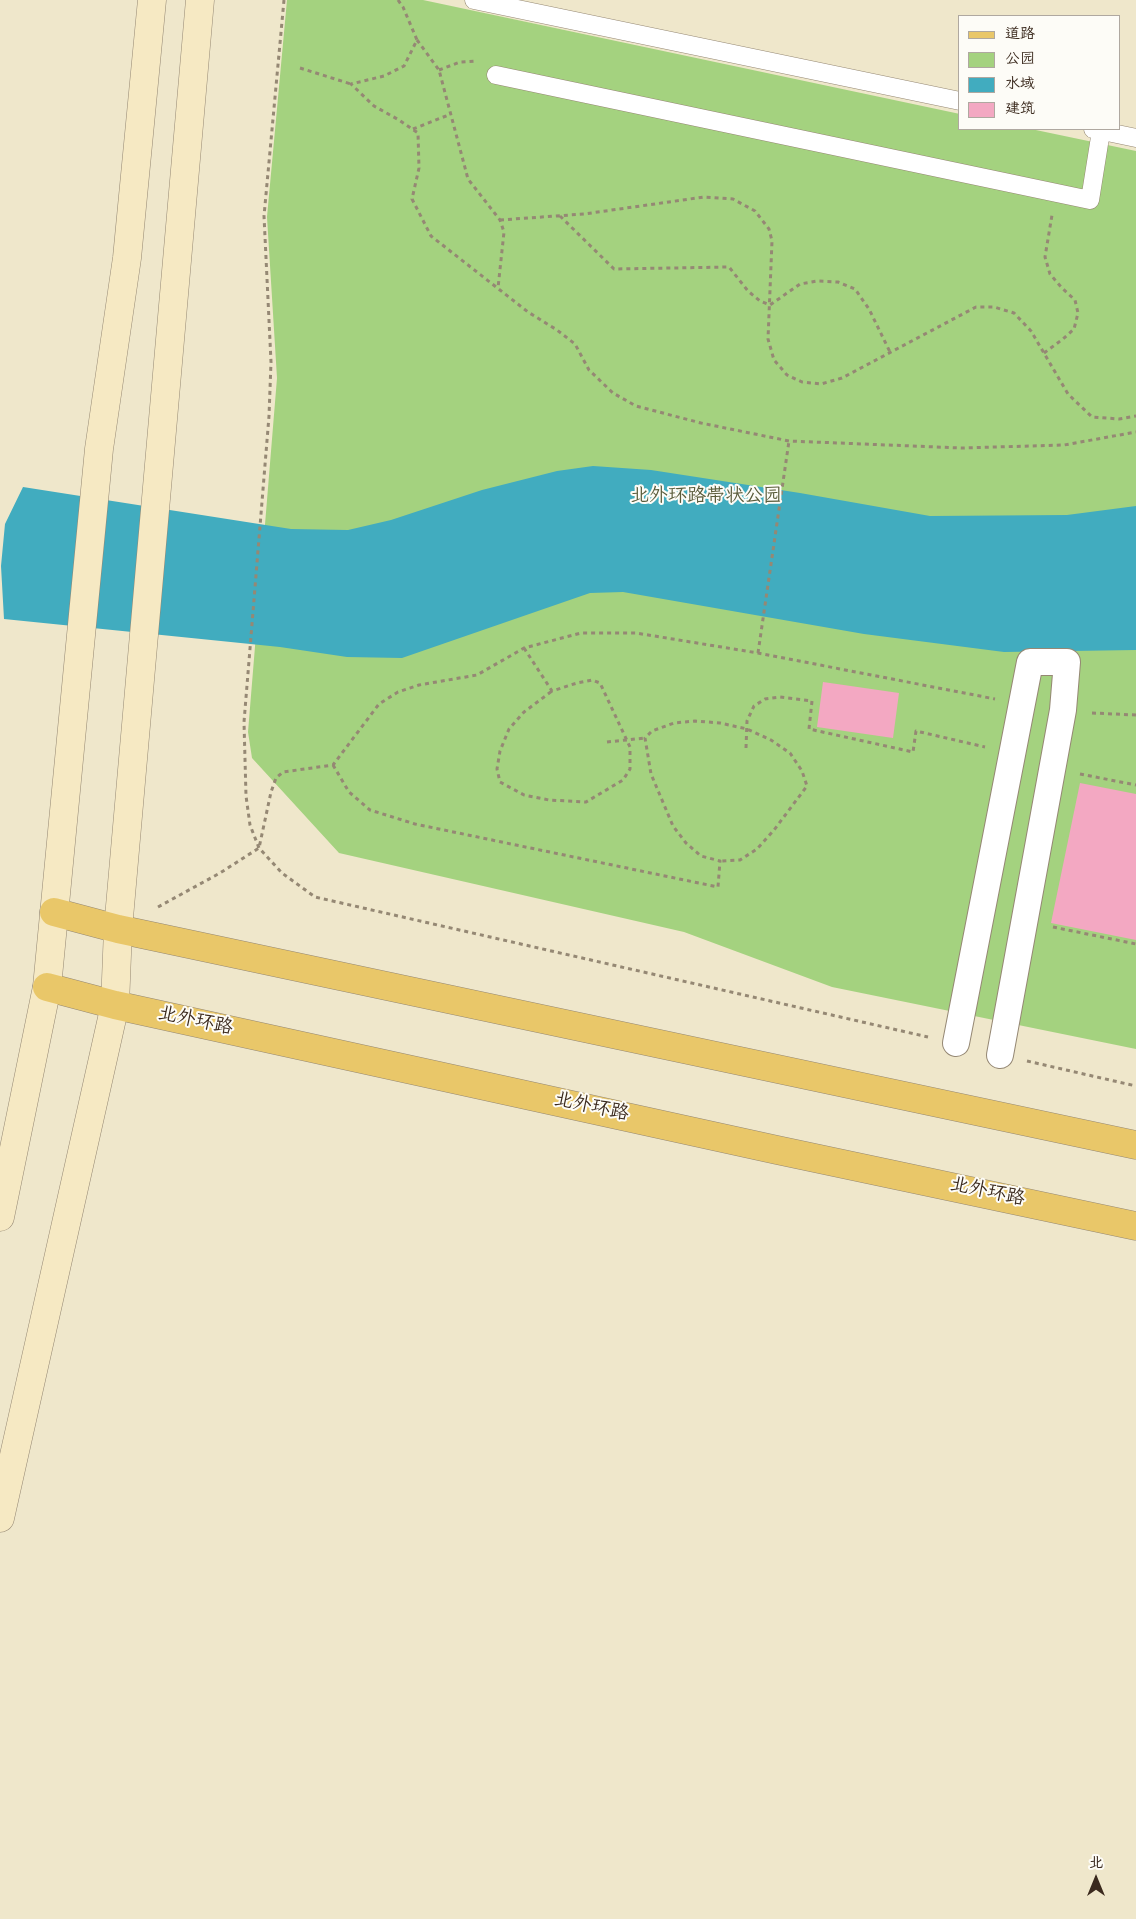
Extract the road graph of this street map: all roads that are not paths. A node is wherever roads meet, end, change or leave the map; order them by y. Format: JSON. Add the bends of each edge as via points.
{"nodes":[{"id":1,"x":152,"y":0,"type":"edge"},
{"id":2,"x":200,"y":0,"type":"edge"},
{"id":3,"x":474,"y":0,"type":"edge"},
{"id":4,"x":496,"y":75,"type":"road end"},
{"id":5,"x":958,"y":101,"type":"edge"},
{"id":6,"x":1097,"y":130,"type":"edge"},
{"id":7,"x":1136,"y":138,"type":"edge"},
{"id":8,"x":54,"y":912,"type":"junction"},
{"id":9,"x":118,"y":929,"type":"junction"},
{"id":10,"x":46,"y":987,"type":"junction"},
{"id":11,"x":115,"y":1005,"type":"junction"},
{"id":12,"x":956,"y":1043,"type":"road end"},
{"id":13,"x":1000,"y":1054,"type":"road end"},
{"id":14,"x":1136,"y":1145,"type":"edge"},
{"id":15,"x":0,"y":1216,"type":"edge"},
{"id":16,"x":1136,"y":1226,"type":"edge"},
{"id":17,"x":0,"y":1518,"type":"edge"}],
"edges":[{"from":1,"to":8,"type":"main road","via":[[127,258],[99,450]]},
{"from":2,"to":9,"type":"main road"},
{"from":3,"to":5,"type":"lane"},
{"from":4,"to":6,"type":"lane","via":[[1090,200]]},
{"from":6,"to":7,"type":"lane"},
{"from":8,"to":9,"type":"main road"},
{"from":8,"to":10,"type":"main road"},
{"from":9,"to":11,"type":"main road"},
{"from":9,"to":14,"type":"main road"},
{"from":10,"to":11,"type":"main road","name":"北外环路"},
{"from":10,"to":15,"type":"main road"},
{"from":11,"to":16,"type":"main road","name":"北外环路"},
{"from":11,"to":17,"type":"main road"},
{"from":12,"to":13,"type":"street","via":[[1030,662],[1067,662],[1063,710]]}]}
